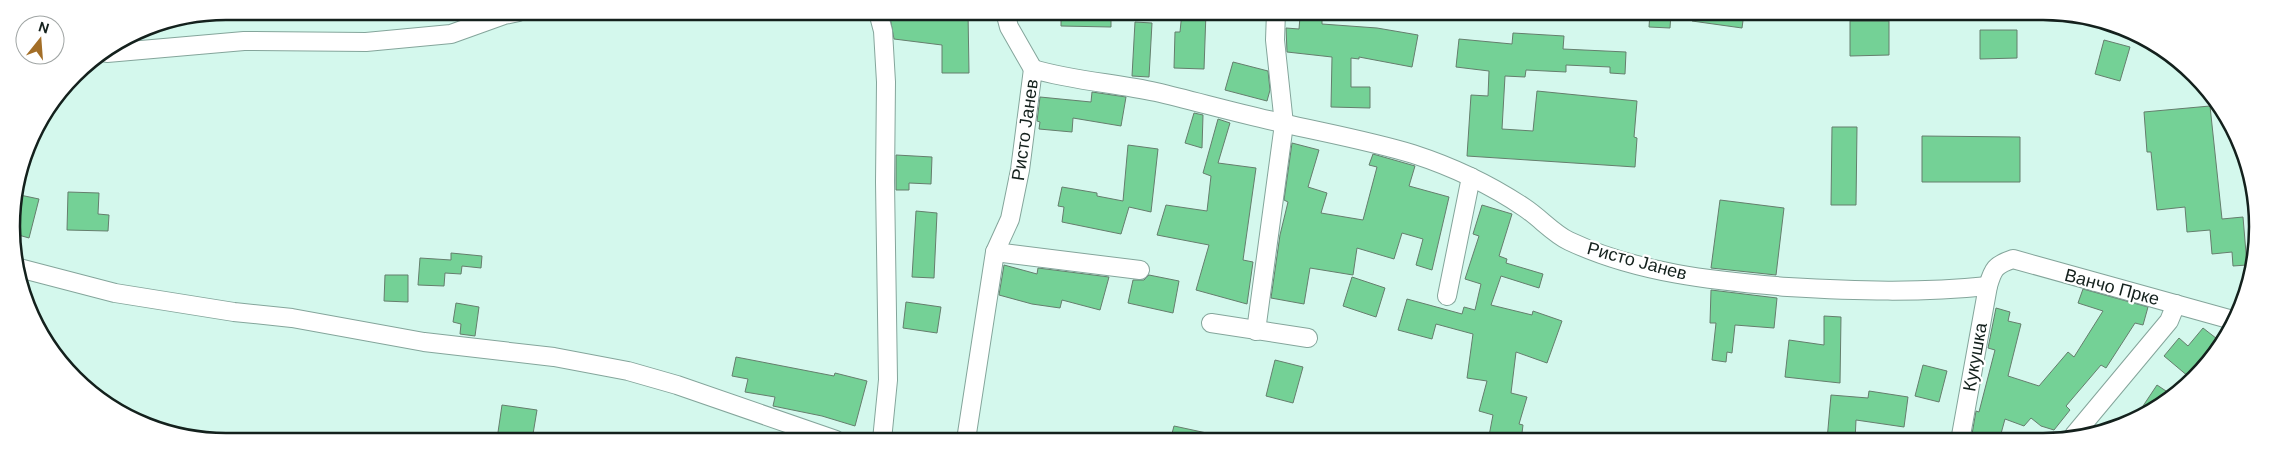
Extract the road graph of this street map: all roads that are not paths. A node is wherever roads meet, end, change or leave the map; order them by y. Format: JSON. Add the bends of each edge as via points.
{"nodes":[{"id":1,"x":490,"y":20,"type":"edge"},
{"id":2,"x":880,"y":20,"type":"edge"},
{"id":3,"x":1007,"y":20,"type":"edge"},
{"id":4,"x":1276,"y":20,"type":"edge"},
{"id":5,"x":118,"y":51,"type":"edge"},
{"id":6,"x":1033,"y":69,"type":"junction"},
{"id":7,"x":1284,"y":124,"type":"junction"},
{"id":8,"x":1471,"y":177,"type":"junction"},
{"id":9,"x":995,"y":252,"type":"junction"},
{"id":10,"x":25,"y":269,"type":"edge"},
{"id":11,"x":1140,"y":270,"type":"dead end"},
{"id":12,"x":1990,"y":280,"type":"junction"},
{"id":13,"x":1447,"y":296,"type":"dead end"},
{"id":14,"x":2176,"y":304,"type":"junction"},
{"id":15,"x":2227,"y":319,"type":"edge"},
{"id":16,"x":1211,"y":323,"type":"dead end"},
{"id":17,"x":1256,"y":331,"type":"junction"},
{"id":18,"x":1308,"y":338,"type":"dead end"},
{"id":19,"x":2079,"y":430,"type":"edge"},
{"id":20,"x":816,"y":433,"type":"edge"},
{"id":21,"x":883,"y":433,"type":"edge"},
{"id":22,"x":967,"y":433,"type":"edge"},
{"id":23,"x":1961,"y":433,"type":"edge"}],
"edges":[{"from":1,"to":5,"type":"street","via":[[451,34],[366,42],[244,41]]},
{"from":2,"to":21,"type":"street","via":[[886,82],[888,380]]},
{"from":3,"to":6,"type":"street"},
{"from":4,"to":7,"type":"street"},
{"from":6,"to":7,"type":"street","name":"Ристо Јанев","via":[[1155,92]]},
{"from":6,"to":9,"type":"street","name":"Ристо Јанев","via":[[1020,170],[1010,218]]},
{"from":7,"to":8,"type":"street","name":"Ристо Јанев","via":[[1371,142],[1428,159]]},
{"from":7,"to":17,"type":"street"},
{"from":8,"to":12,"type":"street","name":"Ристо Јанев","via":[[1512,199],[1566,240],[1643,266],[1697,278],[1825,289],[1948,291]]},
{"from":8,"to":13,"type":"street"},
{"from":9,"to":11,"type":"street"},
{"from":9,"to":22,"type":"street","name":"Ристо Јанев"},
{"from":10,"to":20,"type":"street","via":[[115,292],[292,318],[424,342],[554,357],[628,371]]},
{"from":12,"to":14,"type":"street","name":"Ванчо Прке","via":[[1999,264],[2013,260]]},
{"from":12,"to":23,"type":"street","name":"Кукушка"},
{"from":14,"to":15,"type":"street","name":"Ванчо Прке"},
{"from":14,"to":19,"type":"street","via":[[2170,321]]},
{"from":16,"to":17,"type":"street"},
{"from":17,"to":18,"type":"street"}]}
